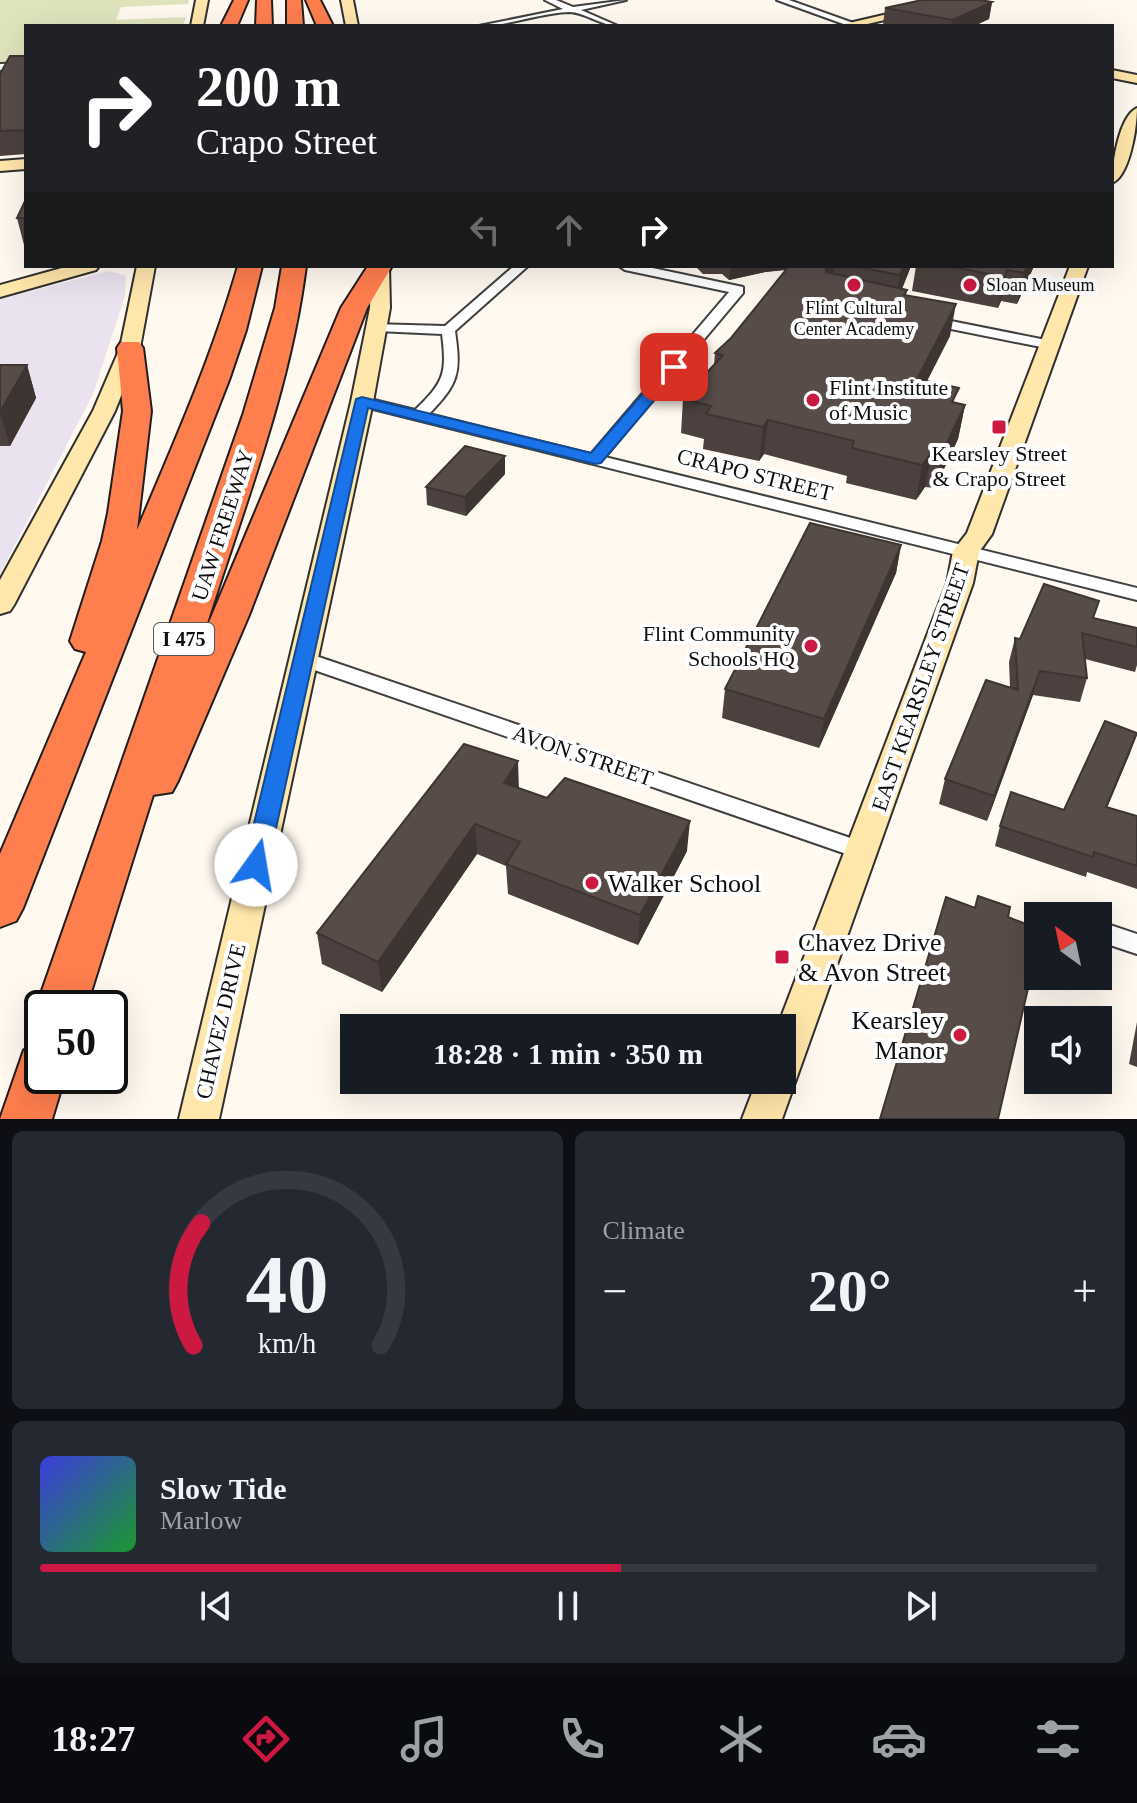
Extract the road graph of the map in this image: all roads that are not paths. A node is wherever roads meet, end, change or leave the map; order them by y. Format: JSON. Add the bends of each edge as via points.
{"nodes":[{"id":1,"x":202,"y":0,"type":"edge"},
{"id":2,"x":241,"y":0,"type":"edge"},
{"id":3,"x":264,"y":0,"type":"edge"},
{"id":4,"x":294,"y":0,"type":"edge"},
{"id":5,"x":313,"y":0,"type":"edge"},
{"id":6,"x":365,"y":0,"type":"edge"},
{"id":7,"x":549,"y":0,"type":"edge"},
{"id":8,"x":622,"y":0,"type":"edge"},
{"id":9,"x":781,"y":0,"type":"edge"},
{"id":10,"x":964,"y":0,"type":"edge"},
{"id":11,"x":347,"y":2,"type":"edge"},
{"id":12,"x":572,"y":9,"type":"junction"},
{"id":13,"x":197,"y":24,"type":"edge"},
{"id":14,"x":230,"y":24,"type":"edge"},
{"id":15,"x":264,"y":24,"type":"edge"},
{"id":16,"x":295,"y":24,"type":"edge"},
{"id":17,"x":324,"y":24,"type":"edge"},
{"id":18,"x":352,"y":24,"type":"edge"},
{"id":19,"x":493,"y":24,"type":"edge"},
{"id":20,"x":609,"y":24,"type":"edge"},
{"id":21,"x":849,"y":24,"type":"edge"},
{"id":22,"x":856,"y":24,"type":"edge"},
{"id":23,"x":24,"y":66,"type":"edge"},
{"id":24,"x":0,"y":67,"type":"edge"},
{"id":25,"x":1114,"y":74,"type":"edge"},
{"id":26,"x":1137,"y":79,"type":"edge"},
{"id":27,"x":1137,"y":112,"type":"edge"},
{"id":28,"x":24,"y":164,"type":"edge"},
{"id":29,"x":0,"y":166,"type":"edge"},
{"id":30,"x":1114,"y":173,"type":"edge"},
{"id":31,"x":83,"y":268,"type":"edge"},
{"id":32,"x":146,"y":268,"type":"edge"},
{"id":33,"x":249,"y":268,"type":"edge"},
{"id":34,"x":294,"y":268,"type":"edge"},
{"id":35,"x":379,"y":268,"type":"edge"},
{"id":36,"x":380,"y":268,"type":"edge"},
{"id":37,"x":520,"y":268,"type":"edge"},
{"id":38,"x":634,"y":268,"type":"edge"},
{"id":39,"x":1078,"y":268,"type":"edge"},
{"id":40,"x":0,"y":291,"type":"edge"},
{"id":41,"x":920,"y":318,"type":"edge"},
{"id":42,"x":377,"y":327,"type":"junction"},
{"id":43,"x":448,"y":330,"type":"junction"},
{"id":44,"x":1051,"y":345,"type":"junction"},
{"id":45,"x":130,"y":348,"type":"junction"},
{"id":46,"x":362,"y":402,"type":"junction"},
{"id":47,"x":419,"y":415,"type":"junction"},
{"id":48,"x":595,"y":459,"type":"junction"},
{"id":49,"x":966,"y":551,"type":"junction"},
{"id":50,"x":1137,"y":594,"type":"edge"},
{"id":51,"x":0,"y":604,"type":"edge"},
{"id":52,"x":304,"y":659,"type":"junction"},
{"id":53,"x":25,"y":846,"type":"junction"},
{"id":54,"x":863,"y":851,"type":"junction"},
{"id":55,"x":0,"y":908,"type":"edge"},
{"id":56,"x":1112,"y":936,"type":"edge"},
{"id":57,"x":1137,"y":944,"type":"edge"},
{"id":58,"x":75,"y":968,"type":"junction"},
{"id":59,"x":67,"y":990,"type":"edge"},
{"id":60,"x":796,"y":1030,"type":"edge"},
{"id":61,"x":33,"y":1094,"type":"edge"},
{"id":62,"x":772,"y":1094,"type":"edge"},
{"id":63,"x":25,"y":1119,"type":"edge"},
{"id":64,"x":199,"y":1119,"type":"edge"},
{"id":65,"x":762,"y":1119,"type":"edge"}],
"edges":[{"from":1,"to":13,"type":"main road"},
{"from":2,"to":14,"type":"highway"},
{"from":3,"to":15,"type":"highway"},
{"from":4,"to":16,"type":"highway"},
{"from":5,"to":17,"type":"highway"},
{"from":6,"to":11,"type":"street"},
{"from":7,"to":12,"type":"street"},
{"from":8,"to":12,"type":"street"},
{"from":9,"to":21,"type":"street"},
{"from":10,"to":22,"type":"main road"},
{"from":11,"to":18,"type":"main road"},
{"from":12,"to":19,"type":"street"},
{"from":12,"to":20,"type":"street"},
{"from":23,"to":24,"type":"street"},
{"from":25,"to":26,"type":"main road"},
{"from":27,"to":30,"type":"main road"},
{"from":28,"to":29,"type":"main road"},
{"from":31,"to":40,"type":"main road"},
{"from":32,"to":45,"type":"main road"},
{"from":33,"to":53,"type":"highway","via":[[215,380]]},
{"from":34,"to":58,"type":"highway","name":"UAW FREEWAY","number":"I 475","via":[[262,401]]},
{"from":35,"to":58,"type":"highway","via":[[354,308],[231,615]]},
{"from":36,"to":42,"type":"main road","name":"CHAVEZ DRIVE"},
{"from":37,"to":43,"type":"street"},
{"from":38,"to":48,"type":"street","via":[[738,290]]},
{"from":39,"to":44,"type":"main road","name":"EAST KEARSLEY STREET"},
{"from":41,"to":44,"type":"street"},
{"from":42,"to":43,"type":"street"},
{"from":42,"to":46,"type":"main road","name":"CHAVEZ DRIVE"},
{"from":43,"to":47,"type":"street","via":[[454,372],[450,385]]},
{"from":44,"to":49,"type":"main road","name":"EAST KEARSLEY STREET","via":[[979,534]]},
{"from":45,"to":51,"type":"main road","via":[[104,411]]},
{"from":45,"to":53,"type":"highway","via":[[137,411],[119,541]]},
{"from":46,"to":47,"type":"street","name":"CRAPO STREET"},
{"from":46,"to":52,"type":"main road","name":"CHAVEZ DRIVE"},
{"from":47,"to":48,"type":"street","name":"CRAPO STREET"},
{"from":48,"to":49,"type":"street","name":"CRAPO STREET"},
{"from":49,"to":50,"type":"street","name":"CRAPO STREET"},
{"from":49,"to":54,"type":"main road","name":"EAST KEARSLEY STREET","via":[[960,583]]},
{"from":52,"to":54,"type":"street","name":"AVON STREET"},
{"from":52,"to":64,"type":"main road","name":"CHAVEZ DRIVE"},
{"from":53,"to":55,"type":"highway"},
{"from":54,"to":60,"type":"main road","name":"EAST KEARSLEY STREET"},
{"from":56,"to":57,"type":"street"},
{"from":58,"to":59,"type":"highway","name":"UAW FREEWAY","number":"I 475"},
{"from":61,"to":63,"type":"highway"},
{"from":62,"to":65,"type":"main road"}]}
